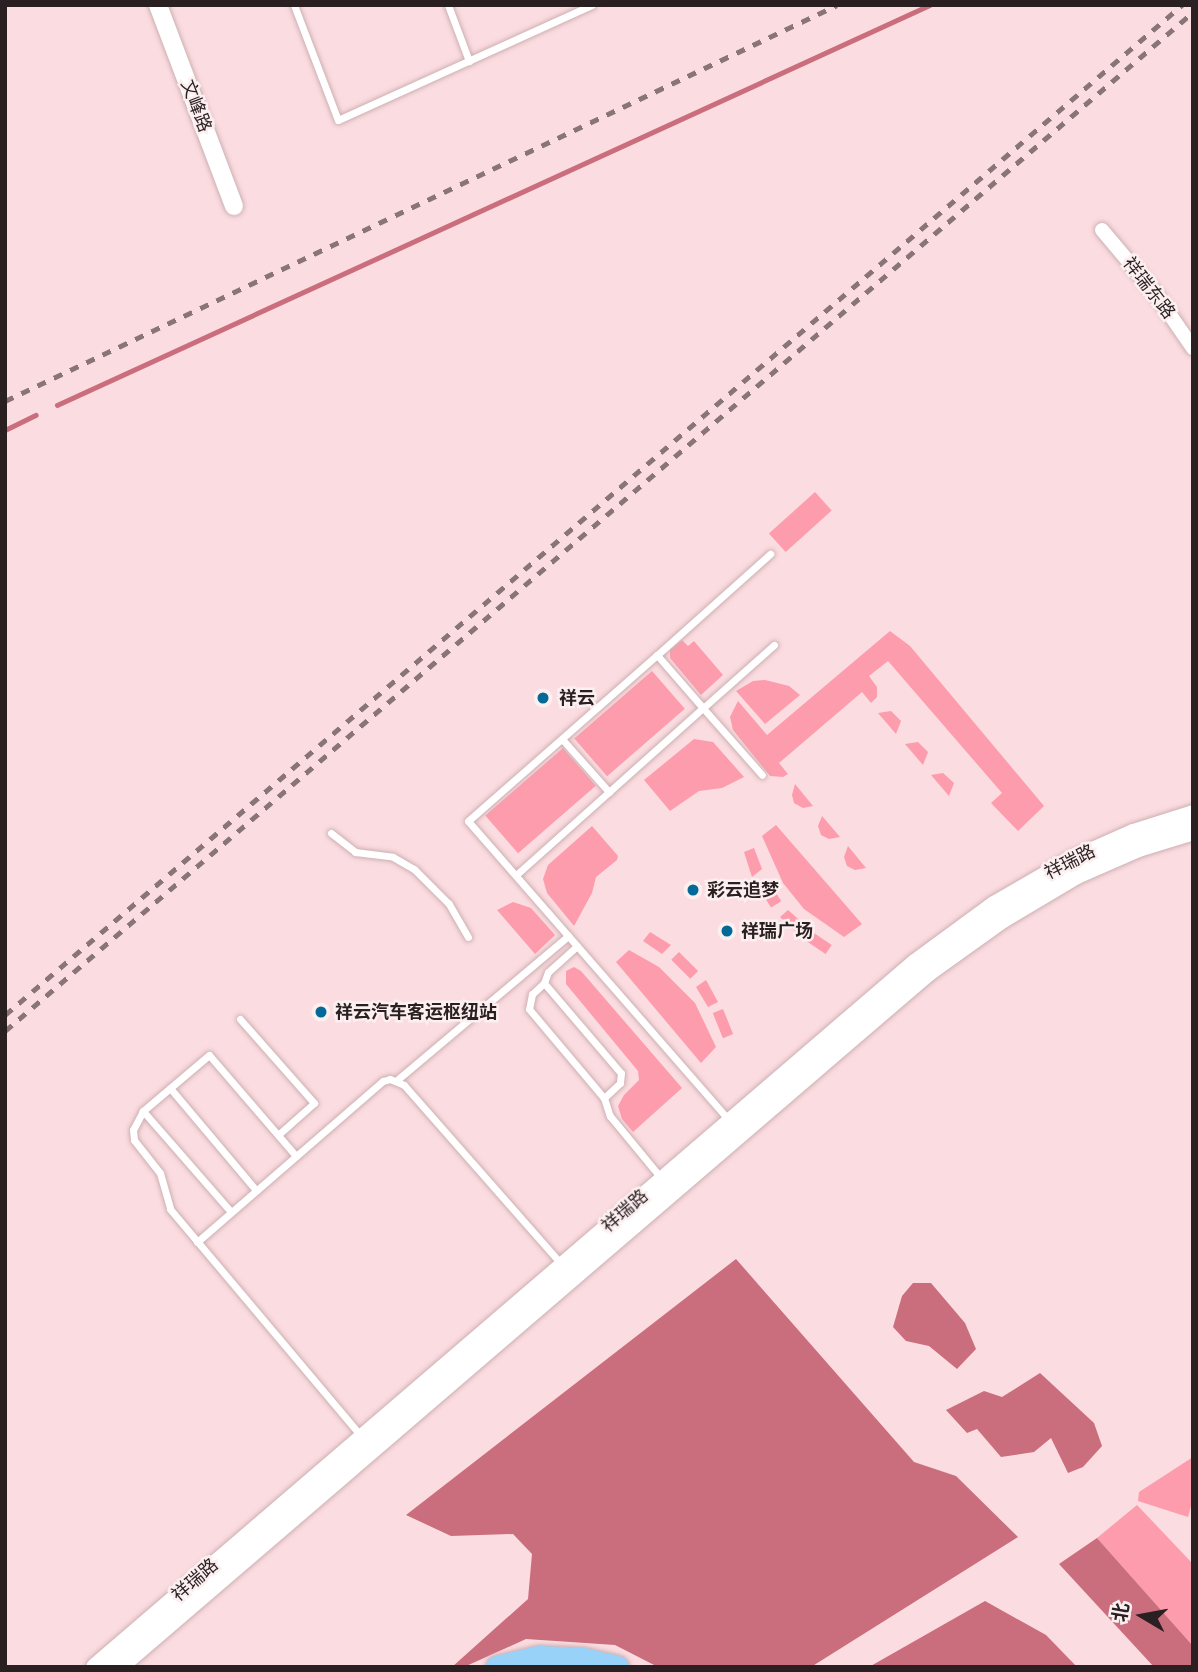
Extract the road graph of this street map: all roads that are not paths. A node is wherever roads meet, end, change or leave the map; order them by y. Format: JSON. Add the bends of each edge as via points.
{"nodes":[{"id":1,"x":158,"y":5,"type":"edge"},
{"id":2,"x":294,"y":5,"type":"edge"},
{"id":3,"x":448,"y":5,"type":"edge"},
{"id":4,"x":592,"y":5,"type":"edge"},
{"id":5,"x":469,"y":61,"type":"junction"},
{"id":6,"x":234,"y":206,"type":"dead end"},
{"id":7,"x":1102,"y":230,"type":"dead end"},
{"id":8,"x":1193,"y":348,"type":"edge"},
{"id":9,"x":770,"y":554,"type":"dead end"},
{"id":10,"x":774,"y":645,"type":"dead end"},
{"id":11,"x":657,"y":655,"type":"junction"},
{"id":12,"x":703,"y":708,"type":"junction"},
{"id":13,"x":562,"y":739,"type":"junction"},
{"id":14,"x":762,"y":775,"type":"dead end"},
{"id":15,"x":609,"y":792,"type":"junction"},
{"id":16,"x":1193,"y":814,"type":"edge"},
{"id":17,"x":1193,"y":830,"type":"edge"},
{"id":18,"x":331,"y":833,"type":"dead end"},
{"id":19,"x":516,"y":875,"type":"junction"},
{"id":20,"x":568,"y":936,"type":"junction"},
{"id":21,"x":468,"y":937,"type":"dead end"},
{"id":22,"x":577,"y":946,"type":"junction"},
{"id":23,"x":544,"y":983,"type":"junction"},
{"id":24,"x":240,"y":1019,"type":"dead end"},
{"id":25,"x":397,"y":1080,"type":"junction"},
{"id":26,"x":170,"y":1088,"type":"junction"},
{"id":27,"x":604,"y":1098,"type":"junction"},
{"id":28,"x":143,"y":1111,"type":"junction"},
{"id":29,"x":734,"y":1126,"type":"junction"},
{"id":30,"x":278,"y":1135,"type":"junction"},
{"id":31,"x":296,"y":1156,"type":"junction"},
{"id":32,"x":666,"y":1184,"type":"junction"},
{"id":33,"x":256,"y":1190,"type":"junction"},
{"id":34,"x":231,"y":1212,"type":"junction"},
{"id":35,"x":197,"y":1242,"type":"junction"},
{"id":36,"x":561,"y":1265,"type":"junction"},
{"id":37,"x":366,"y":1442,"type":"junction"},
{"id":38,"x":95,"y":1667,"type":"edge"},
{"id":39,"x":117,"y":1667,"type":"edge"},
{"id":40,"x":497,"y":1667,"type":"edge"},
{"id":41,"x":547,"y":1667,"type":"edge"},
{"id":42,"x":557,"y":1667,"type":"edge"},
{"id":43,"x":617,"y":1667,"type":"edge"}],
"edges":[{"from":1,"to":6,"type":"street","name":"文峰路"},
{"from":2,"to":5,"type":"lane","via":[[338,120]]},
{"from":3,"to":5,"type":"lane"},
{"from":4,"to":5,"type":"lane"},
{"from":7,"to":8,"type":"street","name":"祥瑞东路"},
{"from":9,"to":11,"type":"lane"},
{"from":10,"to":12,"type":"lane"},
{"from":11,"to":12,"type":"lane"},
{"from":11,"to":13,"type":"lane"},
{"from":12,"to":14,"type":"lane"},
{"from":12,"to":15,"type":"lane"},
{"from":13,"to":15,"type":"lane"},
{"from":13,"to":19,"type":"lane","via":[[468,821]]},
{"from":15,"to":19,"type":"lane"},
{"from":16,"to":29,"type":"main road","name":"祥瑞路","via":[[1101,846],[994,905],[915,963]]},
{"from":17,"to":29,"type":"main road","name":"祥瑞路","via":[[1106,860],[1002,918]]},
{"from":18,"to":21,"type":"lane","via":[[355,852],[393,857],[414,869],[449,904]]},
{"from":19,"to":20,"type":"lane"},
{"from":20,"to":22,"type":"lane"},
{"from":20,"to":25,"type":"lane"},
{"from":22,"to":23,"type":"lane","via":[[551,968]]},
{"from":22,"to":29,"type":"lane"},
{"from":23,"to":27,"type":"lane","via":[[532,995],[529,1009]]},
{"from":23,"to":27,"type":"lane","via":[[621,1073],[620,1083]]},
{"from":24,"to":30,"type":"lane","via":[[314,1103]]},
{"from":25,"to":31,"type":"lane","via":[[383,1081]]},
{"from":25,"to":36,"type":"lane"},
{"from":26,"to":28,"type":"lane"},
{"from":26,"to":30,"type":"lane","via":[[208,1055]]},
{"from":26,"to":33,"type":"lane"},
{"from":27,"to":32,"type":"lane","via":[[610,1116]]},
{"from":28,"to":34,"type":"lane"},
{"from":28,"to":35,"type":"lane","via":[[133,1130],[134,1140],[160,1173],[170,1209]]},
{"from":29,"to":32,"type":"main road","name":"祥瑞路"},
{"from":30,"to":31,"type":"lane"},
{"from":31,"to":33,"type":"lane"},
{"from":32,"to":36,"type":"main road","name":"祥瑞路"},
{"from":32,"to":37,"type":"main road","name":"祥瑞路"},
{"from":33,"to":34,"type":"lane"},
{"from":34,"to":35,"type":"lane"},
{"from":35,"to":37,"type":"lane"},
{"from":36,"to":37,"type":"main road","name":"祥瑞路"},
{"from":37,"to":38,"type":"main road","name":"祥瑞路"},
{"from":37,"to":39,"type":"main road","name":"祥瑞路"},
{"from":40,"to":43,"type":"highway","via":[[519,1659],[560,1657]]},
{"from":41,"to":42,"type":"highway"}]}
